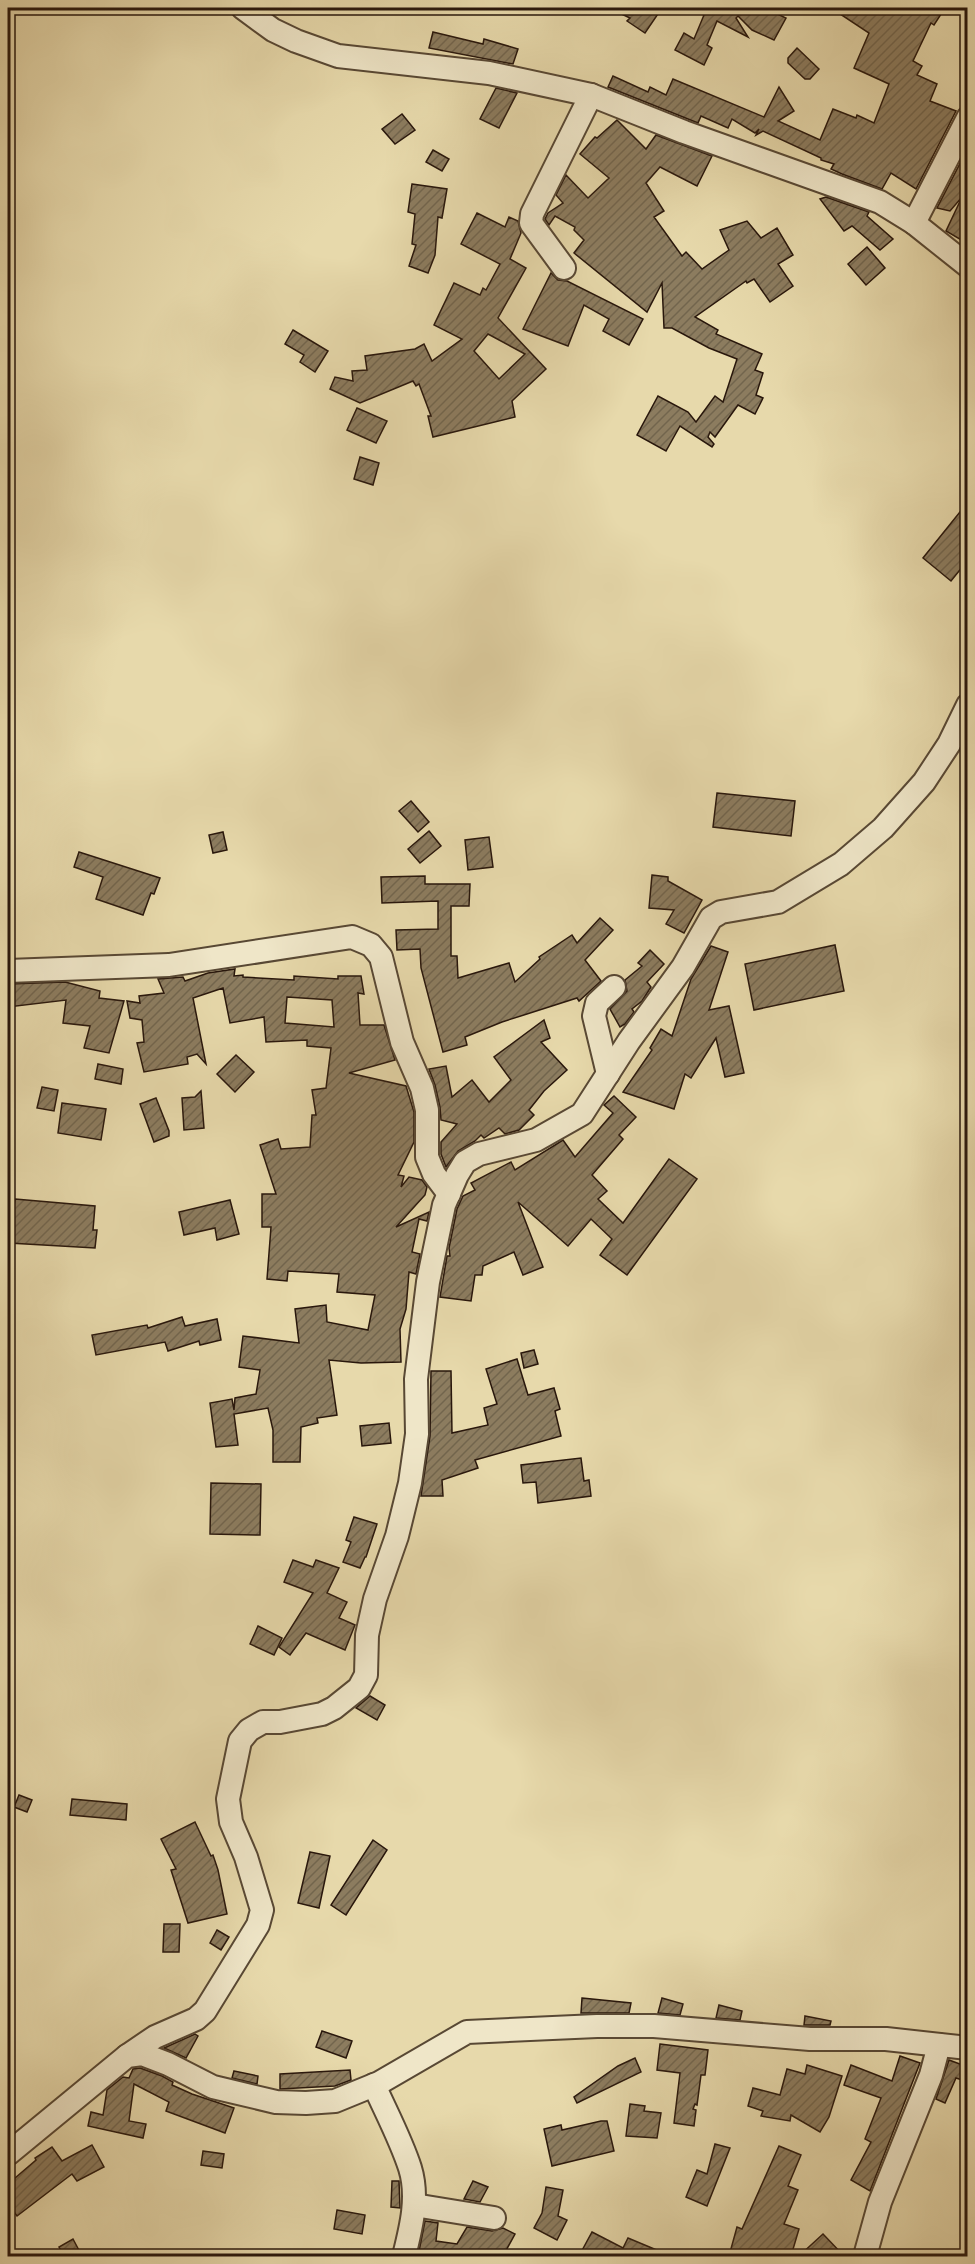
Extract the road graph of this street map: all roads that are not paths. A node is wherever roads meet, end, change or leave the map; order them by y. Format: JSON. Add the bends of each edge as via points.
{"nodes":[{"id":1,"x":243,"y":8,"type":"edge"},
{"id":2,"x":274,"y":8,"type":"edge"},
{"id":3,"x":273,"y":30,"type":"junction"},
{"id":4,"x":591,"y":95,"type":"junction"},
{"id":5,"x":968,"y":118,"type":"edge"},
{"id":6,"x":914,"y":223,"type":"junction"},
{"id":7,"x":968,"y":266,"type":"edge"},
{"id":8,"x":564,"y":268,"type":"dead end"},
{"id":9,"x":968,"y":705,"type":"edge"},
{"id":10,"x":8,"y":971,"type":"edge"},
{"id":11,"x":614,"y":987,"type":"dead end"},
{"id":12,"x":608,"y":1074,"type":"junction"},
{"id":13,"x":449,"y":1194,"type":"junction"},
{"id":14,"x":939,"y":2045,"type":"junction"},
{"id":15,"x":968,"y":2048,"type":"edge"},
{"id":16,"x":127,"y":2056,"type":"junction"},
{"id":17,"x":374,"y":2085,"type":"junction"},
{"id":18,"x":8,"y":2154,"type":"edge"},
{"id":19,"x":414,"y":2205,"type":"junction"},
{"id":20,"x":494,"y":2218,"type":"dead end"},
{"id":21,"x":404,"y":2256,"type":"edge"},
{"id":22,"x":865,"y":2256,"type":"edge"}],
"edges":[{"from":1,"to":3,"type":"street"},
{"from":2,"to":3,"type":"street"},
{"from":3,"to":4,"type":"street","via":[[338,56],[489,74]]},
{"from":4,"to":6,"type":"street","via":[[880,202]]},
{"from":4,"to":8,"type":"street","via":[[532,214],[531,223]]},
{"from":5,"to":6,"type":"street"},
{"from":6,"to":7,"type":"street"},
{"from":9,"to":12,"type":"street","via":[[950,744],[924,782],[883,828],[841,864],[778,903],[721,912],[711,918],[683,967]]},
{"from":10,"to":13,"type":"street","via":[[169,965],[352,937],[371,945],[381,957],[402,1042],[422,1088],[427,1110],[427,1157]]},
{"from":11,"to":12,"type":"street","via":[[597,1003],[594,1016]]},
{"from":12,"to":13,"type":"street","via":[[582,1114],[536,1140],[478,1154],[465,1162]]},
{"from":13,"to":16,"type":"street","via":[[428,1282],[416,1379],[417,1434],[410,1483],[375,1599],[367,1635],[366,1675],[359,1688],[334,1708],[322,1714],[262,1722],[240,1741],[228,1799],[231,1822],[261,1910],[258,1925],[205,2011]]},
{"from":14,"to":15,"type":"street"},
{"from":14,"to":17,"type":"street","via":[[654,2026],[467,2032]]},
{"from":14,"to":22,"type":"street","via":[[928,2084],[880,2202]]},
{"from":16,"to":17,"type":"street","via":[[142,2054],[213,2087],[276,2102],[335,2101]]},
{"from":16,"to":18,"type":"street"},
{"from":17,"to":19,"type":"street","via":[[410,2169]]},
{"from":19,"to":20,"type":"street"},
{"from":19,"to":21,"type":"street"}]}
